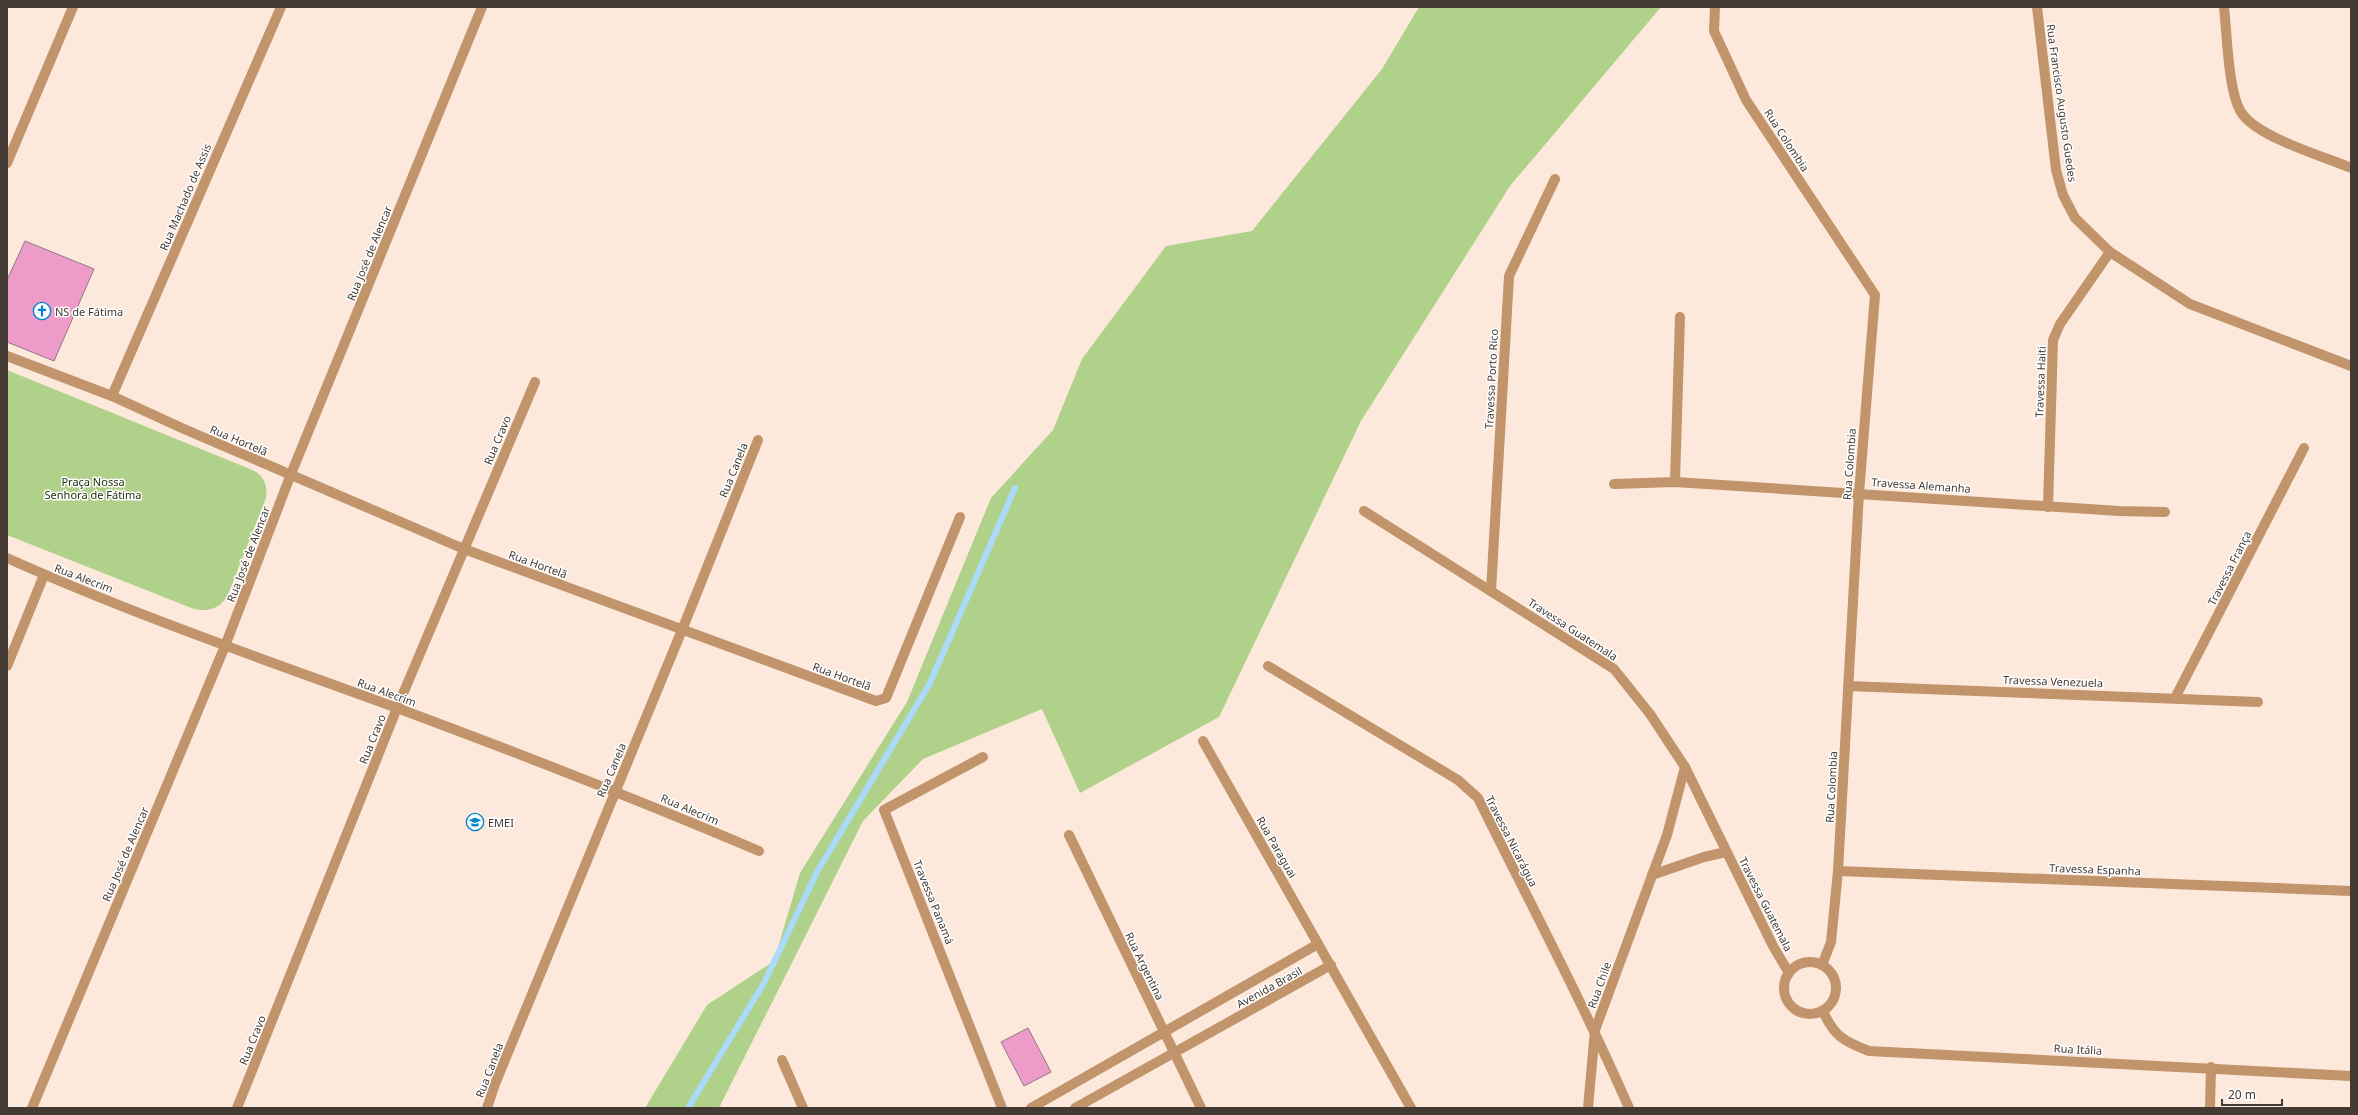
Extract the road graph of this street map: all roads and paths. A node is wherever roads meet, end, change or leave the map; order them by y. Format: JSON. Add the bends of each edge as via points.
{"nodes":[{"id":1,"x":73,"y":7,"type":"edge"},
{"id":2,"x":281,"y":7,"type":"edge"},
{"id":3,"x":482,"y":7,"type":"edge"},
{"id":4,"x":1715,"y":7,"type":"edge"},
{"id":5,"x":2037,"y":7,"type":"edge"},
{"id":6,"x":2224,"y":7,"type":"edge"},
{"id":7,"x":7,"y":163,"type":"edge"},
{"id":8,"x":2351,"y":168,"type":"edge"},
{"id":9,"x":1555,"y":179,"type":"dead end"},
{"id":10,"x":2110,"y":252,"type":"junction"},
{"id":11,"x":1680,"y":317,"type":"dead end"},
{"id":12,"x":7,"y":356,"type":"edge"},
{"id":13,"x":2351,"y":366,"type":"edge"},
{"id":14,"x":535,"y":382,"type":"dead end"},
{"id":15,"x":112,"y":396,"type":"junction"},
{"id":16,"x":758,"y":440,"type":"dead end"},
{"id":17,"x":2304,"y":448,"type":"dead end"},
{"id":18,"x":291,"y":474,"type":"junction"},
{"id":19,"x":1675,"y":482,"type":"junction"},
{"id":20,"x":1614,"y":484,"type":"dead end"},
{"id":21,"x":1859,"y":493,"type":"junction"},
{"id":22,"x":2048,"y":507,"type":"junction"},
{"id":23,"x":1364,"y":511,"type":"dead end"},
{"id":24,"x":2165,"y":512,"type":"dead end"},
{"id":25,"x":960,"y":517,"type":"dead end"},
{"id":26,"x":464,"y":549,"type":"junction"},
{"id":27,"x":7,"y":558,"type":"edge"},
{"id":28,"x":44,"y":575,"type":"junction"},
{"id":29,"x":1491,"y":591,"type":"junction"},
{"id":30,"x":682,"y":630,"type":"junction"},
{"id":31,"x":225,"y":646,"type":"junction"},
{"id":32,"x":7,"y":666,"type":"edge"},
{"id":33,"x":1268,"y":666,"type":"dead end"},
{"id":34,"x":1848,"y":686,"type":"junction"},
{"id":35,"x":2175,"y":698,"type":"junction"},
{"id":36,"x":2258,"y":702,"type":"dead end"},
{"id":37,"x":397,"y":708,"type":"junction"},
{"id":38,"x":1203,"y":741,"type":"dead end"},
{"id":39,"x":983,"y":757,"type":"dead end"},
{"id":40,"x":1685,"y":767,"type":"junction"},
{"id":41,"x":616,"y":790,"type":"junction"},
{"id":42,"x":1069,"y":835,"type":"dead end"},
{"id":43,"x":759,"y":851,"type":"dead end"},
{"id":44,"x":1726,"y":852,"type":"junction"},
{"id":45,"x":1838,"y":872,"type":"junction"},
{"id":46,"x":1652,"y":875,"type":"junction"},
{"id":47,"x":2351,"y":891,"type":"edge"},
{"id":48,"x":1318,"y":944,"type":"junction"},
{"id":49,"x":1331,"y":965,"type":"junction"},
{"id":50,"x":1822,"y":965,"type":"junction"},
{"id":51,"x":1789,"y":973,"type":"junction"},
{"id":52,"x":1823,"y":1011,"type":"junction"},
{"id":53,"x":1595,"y":1030,"type":"junction"},
{"id":54,"x":1164,"y":1033,"type":"junction"},
{"id":55,"x":1174,"y":1054,"type":"junction"},
{"id":56,"x":782,"y":1060,"type":"dead end"},
{"id":57,"x":2211,"y":1067,"type":"junction"},
{"id":58,"x":2351,"y":1076,"type":"edge"},
{"id":59,"x":32,"y":1108,"type":"edge"},
{"id":60,"x":237,"y":1108,"type":"edge"},
{"id":61,"x":487,"y":1108,"type":"edge"},
{"id":62,"x":803,"y":1108,"type":"edge"},
{"id":63,"x":1002,"y":1108,"type":"edge"},
{"id":64,"x":1031,"y":1108,"type":"edge"},
{"id":65,"x":1075,"y":1108,"type":"edge"},
{"id":66,"x":1201,"y":1108,"type":"edge"},
{"id":67,"x":1411,"y":1108,"type":"edge"},
{"id":68,"x":1588,"y":1108,"type":"edge"},
{"id":69,"x":1629,"y":1108,"type":"edge"},
{"id":70,"x":2210,"y":1108,"type":"edge"}],
"edges":[{"from":1,"to":7,"type":"street"},
{"from":2,"to":15,"type":"street","name":"Rua Machado de Assis"},
{"from":3,"to":18,"type":"street","name":"Rua José de Alencar"},
{"from":4,"to":21,"type":"street","name":"Rua Colombia","via":[[1714,31],[1746,100],[1875,295]]},
{"from":5,"to":10,"type":"street","name":"Rua Francisco Augusto Guedes","via":[[2056,170],[2063,195],[2075,218]]},
{"from":6,"to":8,"type":"street","via":[[2234,97],[2251,125]]},
{"from":9,"to":29,"type":"street","name":"Travessa Porto Rico","via":[[1509,276]]},
{"from":10,"to":13,"type":"street","name":"Rua Francisco Augusto Guedes","via":[[2190,304]]},
{"from":10,"to":22,"type":"street","name":"Travessa Haiti","via":[[2060,324],[2053,340]]},
{"from":11,"to":19,"type":"street"},
{"from":12,"to":15,"type":"street","name":"Rua Hortelã"},
{"from":14,"to":26,"type":"street","name":"Rua Cravo"},
{"from":15,"to":18,"type":"street","name":"Rua Hortelã","via":[[184,430]]},
{"from":16,"to":30,"type":"street","name":"Rua Canela"},
{"from":17,"to":35,"type":"street","name":"Travessa França"},
{"from":18,"to":26,"type":"street","name":"Rua Hortelã"},
{"from":18,"to":31,"type":"street","name":"Rua José de Alencar"},
{"from":19,"to":20,"type":"street","name":"Travessa Alemanha"},
{"from":19,"to":21,"type":"street","name":"Travessa Alemanha"},
{"from":21,"to":22,"type":"street","name":"Travessa Alemanha"},
{"from":21,"to":34,"type":"street","name":"Rua Colombia"},
{"from":22,"to":24,"type":"street","name":"Travessa Alemanha"},
{"from":23,"to":29,"type":"street","name":"Travessa Guatemala"},
{"from":25,"to":30,"type":"street","name":"Rua Hortelã","via":[[886,698],[876,701]]},
{"from":26,"to":30,"type":"street","name":"Rua Hortelã"},
{"from":26,"to":37,"type":"street","name":"Rua Cravo"},
{"from":27,"to":28,"type":"street","name":"Rua Alecrim"},
{"from":28,"to":31,"type":"street","name":"Rua Alecrim"},
{"from":28,"to":32,"type":"street"},
{"from":29,"to":40,"type":"street","name":"Travessa Guatemala","via":[[1614,669],[1650,714]]},
{"from":30,"to":41,"type":"street","name":"Rua Canela"},
{"from":31,"to":37,"type":"street","name":"Rua Alecrim"},
{"from":31,"to":59,"type":"street","name":"Rua José de Alencar"},
{"from":33,"to":53,"type":"street","name":"Travessa Nicarágua","via":[[1458,780],[1478,798]]},
{"from":34,"to":35,"type":"street","name":"Travessa Venezuela"},
{"from":34,"to":45,"type":"street","name":"Rua Colombia"},
{"from":35,"to":36,"type":"street","name":"Travessa Venezuela"},
{"from":37,"to":41,"type":"street","name":"Rua Alecrim"},
{"from":37,"to":60,"type":"street","name":"Rua Cravo"},
{"from":38,"to":48,"type":"street","name":"Rua Paraguai"},
{"from":39,"to":63,"type":"street","name":"Travessa Panamá","via":[[884,810]]},
{"from":40,"to":44,"type":"street","name":"Travessa Guatemala"},
{"from":40,"to":46,"type":"street","name":"Rua Chile","via":[[1667,835]]},
{"from":41,"to":43,"type":"street","name":"Rua Alecrim"},
{"from":41,"to":61,"type":"street","name":"Rua Canela","via":[[494,1084]]},
{"from":42,"to":54,"type":"street","name":"Rua Argentina"},
{"from":44,"to":46,"type":"street"},
{"from":44,"to":51,"type":"street","name":"Travessa Guatemala"},
{"from":45,"to":47,"type":"street","name":"Travessa Espanha"},
{"from":45,"to":50,"type":"street","name":"Rua Colombia","via":[[1831,942]]},
{"from":46,"to":53,"type":"street","name":"Rua Chile"},
{"from":48,"to":49,"type":"street","name":"Rua Paraguai"},
{"from":48,"to":54,"type":"street","name":"Avenida Brasil"},
{"from":49,"to":55,"type":"street","name":"Avenida Brasil"},
{"from":49,"to":67,"type":"street"},
{"from":50,"to":51,"type":"street","via":[[1804,963]]},
{"from":50,"to":52,"type":"street","via":[[1829,971],[1836,988],[1830,1005]]},
{"from":51,"to":52,"type":"street","via":[[1784,989],[1789,1004],[1804,1014]]},
{"from":52,"to":57,"type":"street","name":"Rua Itália","via":[[1831,1028],[1844,1042],[1868,1051]]},
{"from":53,"to":68,"type":"street","name":"Rua Chile"},
{"from":53,"to":69,"type":"street","name":"Travessa Nicarágua"},
{"from":54,"to":55,"type":"street","name":"Rua Argentina"},
{"from":54,"to":64,"type":"street","name":"Avenida Brasil"},
{"from":55,"to":65,"type":"street","name":"Avenida Brasil"},
{"from":55,"to":66,"type":"street","name":"Rua Argentina"},
{"from":56,"to":62,"type":"street"},
{"from":57,"to":58,"type":"street","name":"Rua Itália"},
{"from":57,"to":70,"type":"street"}]}
